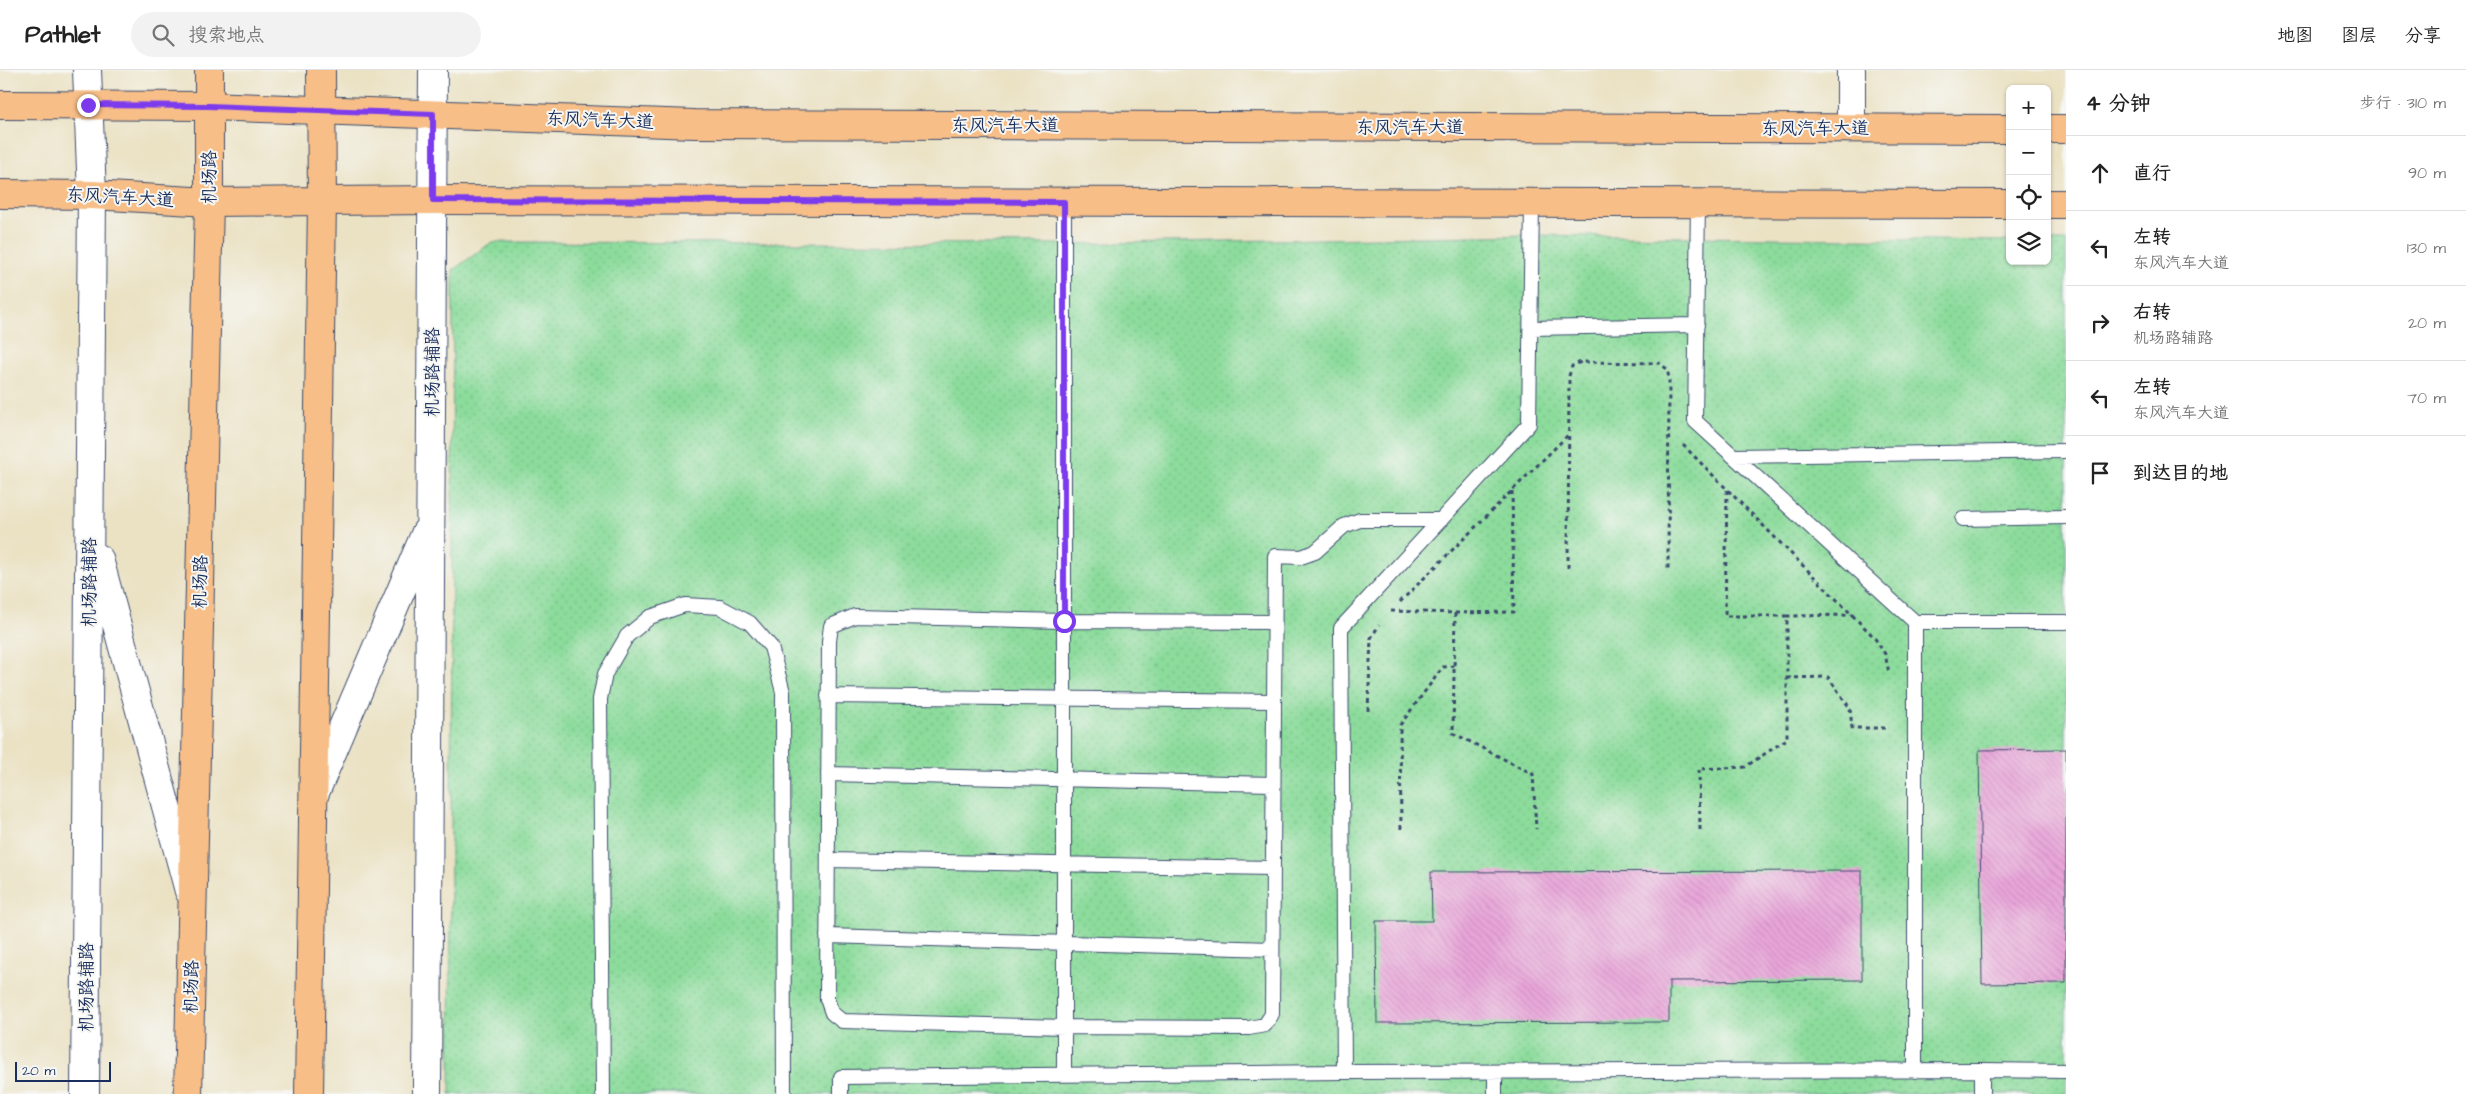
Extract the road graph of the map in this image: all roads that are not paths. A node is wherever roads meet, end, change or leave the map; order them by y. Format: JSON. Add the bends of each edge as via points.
{"nodes":[{"id":1,"x":87,"y":70,"type":"edge"},
{"id":2,"x":208,"y":70,"type":"edge"},
{"id":3,"x":321,"y":70,"type":"edge"},
{"id":4,"x":432,"y":70,"type":"edge"},
{"id":5,"x":1851,"y":70,"type":"edge"},
{"id":6,"x":0,"y":105,"type":"edge"},
{"id":7,"x":88,"y":105,"type":"junction"},
{"id":8,"x":208,"y":106,"type":"junction"},
{"id":9,"x":322,"y":110,"type":"junction"},
{"id":10,"x":433,"y":114,"type":"junction"},
{"id":11,"x":1851,"y":128,"type":"junction"},
{"id":12,"x":2006,"y":129,"type":"edge"},
{"id":13,"x":2051,"y":129,"type":"edge"},
{"id":14,"x":2066,"y":129,"type":"edge"},
{"id":15,"x":0,"y":194,"type":"edge"},
{"id":16,"x":92,"y":195,"type":"junction"},
{"id":17,"x":433,"y":200,"type":"junction"},
{"id":18,"x":322,"y":201,"type":"junction"},
{"id":19,"x":209,"y":202,"type":"junction"},
{"id":20,"x":1064,"y":202,"type":"junction"},
{"id":21,"x":1532,"y":203,"type":"junction"},
{"id":22,"x":1698,"y":203,"type":"junction"},
{"id":23,"x":2006,"y":204,"type":"edge"},
{"id":24,"x":2051,"y":204,"type":"edge"},
{"id":25,"x":2066,"y":204,"type":"edge"},
{"id":26,"x":1697,"y":325,"type":"junction"},
{"id":27,"x":1531,"y":328,"type":"junction"},
{"id":28,"x":2066,"y":451,"type":"edge"},
{"id":29,"x":1734,"y":456,"type":"junction"},
{"id":30,"x":2066,"y":517,"type":"edge"},
{"id":31,"x":431,"y":519,"type":"junction"},
{"id":32,"x":1963,"y":519,"type":"dead end"},
{"id":33,"x":1441,"y":520,"type":"junction"},
{"id":34,"x":90,"y":526,"type":"junction"},
{"id":35,"x":1064,"y":621,"type":"junction"},
{"id":36,"x":1274,"y":622,"type":"junction"},
{"id":37,"x":1915,"y":622,"type":"junction"},
{"id":38,"x":2066,"y":622,"type":"edge"},
{"id":39,"x":828,"y":696,"type":"junction"},
{"id":40,"x":1064,"y":698,"type":"junction"},
{"id":41,"x":1274,"y":701,"type":"junction"},
{"id":42,"x":828,"y":774,"type":"junction"},
{"id":43,"x":1064,"y":779,"type":"junction"},
{"id":44,"x":1273,"y":784,"type":"junction"},
{"id":45,"x":314,"y":795,"type":"junction"},
{"id":46,"x":828,"y":860,"type":"junction"},
{"id":47,"x":1064,"y":864,"type":"junction"},
{"id":48,"x":1272,"y":868,"type":"junction"},
{"id":49,"x":193,"y":903,"type":"junction"},
{"id":50,"x":828,"y":936,"type":"junction"},
{"id":51,"x":1064,"y":943,"type":"junction"},
{"id":52,"x":1272,"y":949,"type":"junction"},
{"id":53,"x":1064,"y":1026,"type":"junction"},
{"id":54,"x":1982,"y":1070,"type":"junction"},
{"id":55,"x":1915,"y":1071,"type":"junction"},
{"id":56,"x":2066,"y":1071,"type":"edge"},
{"id":57,"x":1344,"y":1072,"type":"junction"},
{"id":58,"x":1495,"y":1073,"type":"junction"},
{"id":59,"x":1064,"y":1075,"type":"junction"},
{"id":60,"x":85,"y":1094,"type":"edge"},
{"id":61,"x":188,"y":1094,"type":"edge"},
{"id":62,"x":309,"y":1094,"type":"edge"},
{"id":63,"x":427,"y":1094,"type":"edge"},
{"id":64,"x":603,"y":1094,"type":"edge"},
{"id":65,"x":784,"y":1094,"type":"edge"},
{"id":66,"x":841,"y":1094,"type":"edge"},
{"id":67,"x":1495,"y":1094,"type":"edge"},
{"id":68,"x":1982,"y":1094,"type":"edge"}],
"edges":[{"from":1,"to":7,"type":"street","name":"机场路辅路"},
{"from":2,"to":8,"type":"main road","name":"机场路"},
{"from":3,"to":9,"type":"main road"},
{"from":4,"to":10,"type":"street","name":"机场路辅路"},
{"from":5,"to":11,"type":"street"},
{"from":6,"to":7,"type":"main road","name":"东风汽车大道"},
{"from":7,"to":8,"type":"main road","name":"东风汽车大道"},
{"from":7,"to":16,"type":"street","name":"机场路辅路"},
{"from":8,"to":9,"type":"main road","name":"东风汽车大道"},
{"from":8,"to":19,"type":"main road","name":"机场路"},
{"from":9,"to":10,"type":"main road","name":"东风汽车大道"},
{"from":9,"to":18,"type":"main road"},
{"from":10,"to":11,"type":"main road","name":"东风汽车大道","via":[[694,124]]},
{"from":10,"to":17,"type":"street","name":"机场路辅路"},
{"from":11,"to":12,"type":"main road","name":"东风汽车大道"},
{"from":13,"to":14,"type":"main road"},
{"from":15,"to":16,"type":"main road","name":"东风汽车大道"},
{"from":16,"to":19,"type":"main road","name":"东风汽车大道"},
{"from":16,"to":34,"type":"street","name":"机场路辅路"},
{"from":17,"to":18,"type":"main road","name":"东风汽车大道"},
{"from":17,"to":20,"type":"main road","name":"东风汽车大道"},
{"from":17,"to":31,"type":"street","name":"机场路辅路"},
{"from":18,"to":19,"type":"main road","name":"东风汽车大道"},
{"from":18,"to":45,"type":"main road"},
{"from":19,"to":49,"type":"main road","name":"机场路"},
{"from":20,"to":21,"type":"main road","name":"东风汽车大道"},
{"from":20,"to":35,"type":"lane"},
{"from":21,"to":22,"type":"main road","name":"东风汽车大道"},
{"from":21,"to":27,"type":"lane"},
{"from":22,"to":23,"type":"main road","name":"东风汽车大道"},
{"from":22,"to":26,"type":"lane"},
{"from":24,"to":25,"type":"main road"},
{"from":26,"to":27,"type":"lane"},
{"from":26,"to":29,"type":"lane","via":[[1695,421]]},
{"from":27,"to":33,"type":"lane","via":[[1529,424]]},
{"from":28,"to":29,"type":"lane"},
{"from":29,"to":37,"type":"lane"},
{"from":30,"to":32,"type":"lane"},
{"from":31,"to":45,"type":"street"},
{"from":31,"to":63,"type":"street","name":"机场路辅路"},
{"from":33,"to":36,"type":"lane","via":[[1360,520],[1344,526],[1315,552],[1301,557],[1275,556]]},
{"from":33,"to":57,"type":"lane","via":[[1341,628]]},
{"from":34,"to":49,"type":"street"},
{"from":34,"to":60,"type":"street","name":"机场路辅路"},
{"from":35,"to":36,"type":"lane"},
{"from":35,"to":39,"type":"lane","via":[[855,616],[841,620],[831,626]]},
{"from":35,"to":40,"type":"lane"},
{"from":36,"to":41,"type":"lane"},
{"from":37,"to":38,"type":"lane"},
{"from":37,"to":55,"type":"lane"},
{"from":39,"to":40,"type":"lane"},
{"from":39,"to":42,"type":"lane"},
{"from":40,"to":41,"type":"lane"},
{"from":40,"to":43,"type":"lane"},
{"from":41,"to":44,"type":"lane"},
{"from":42,"to":43,"type":"lane"},
{"from":42,"to":46,"type":"lane"},
{"from":43,"to":44,"type":"lane"},
{"from":43,"to":47,"type":"lane"},
{"from":44,"to":48,"type":"lane"},
{"from":45,"to":62,"type":"main road"},
{"from":46,"to":47,"type":"lane"},
{"from":46,"to":50,"type":"lane"},
{"from":47,"to":48,"type":"lane"},
{"from":47,"to":51,"type":"lane"},
{"from":48,"to":52,"type":"lane"},
{"from":49,"to":61,"type":"main road","name":"机场路"},
{"from":50,"to":51,"type":"lane"},
{"from":50,"to":53,"type":"lane","via":[[827,999],[832,1013],[842,1021]]},
{"from":51,"to":52,"type":"lane"},
{"from":51,"to":53,"type":"lane"},
{"from":52,"to":53,"type":"lane","via":[[1272,1014],[1265,1025],[1249,1028]]},
{"from":53,"to":59,"type":"lane"},
{"from":54,"to":55,"type":"lane"},
{"from":54,"to":56,"type":"lane"},
{"from":54,"to":68,"type":"lane"},
{"from":55,"to":58,"type":"lane"},
{"from":57,"to":58,"type":"lane"},
{"from":57,"to":59,"type":"lane"},
{"from":58,"to":67,"type":"lane"},
{"from":59,"to":66,"type":"lane","via":[[840,1077]]},
{"from":64,"to":65,"type":"lane","via":[[600,699],[604,674],[627,636],[650,617],[684,605],[720,606],[750,623],[771,647],[783,692]]}]}
